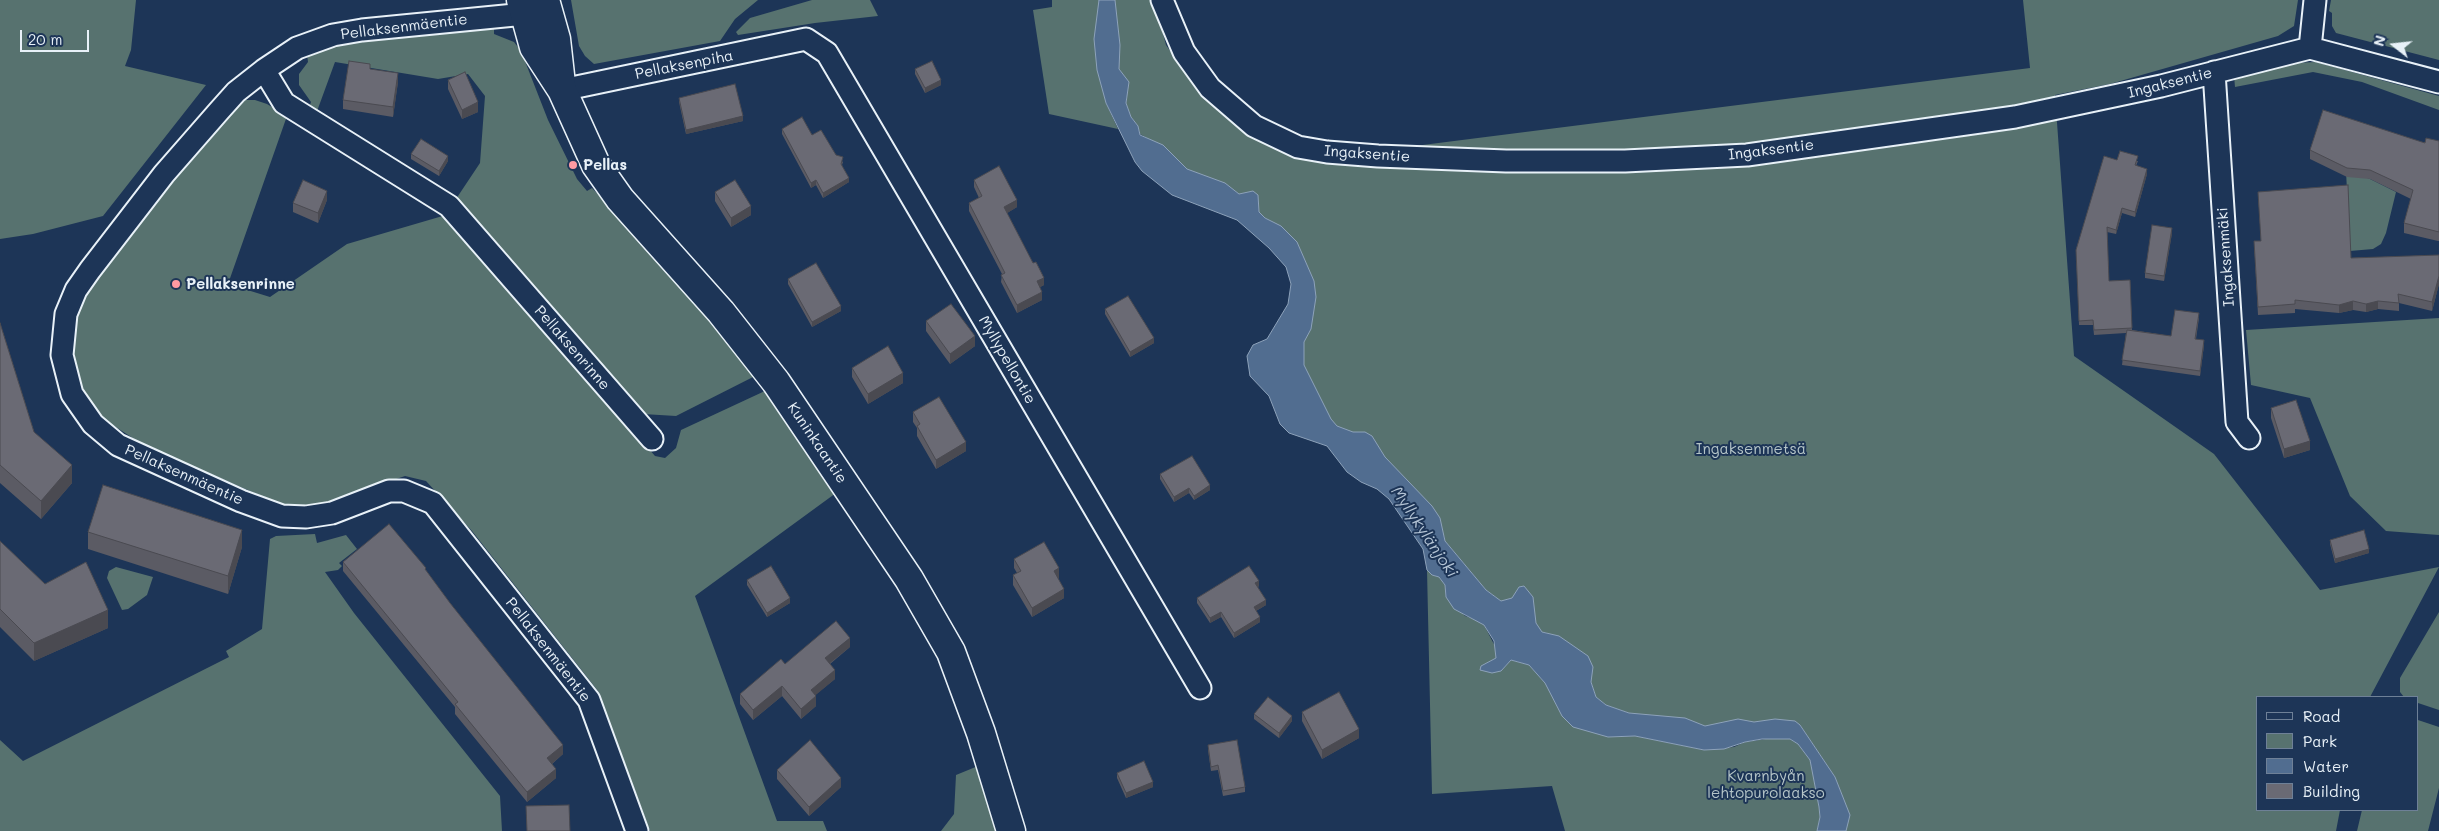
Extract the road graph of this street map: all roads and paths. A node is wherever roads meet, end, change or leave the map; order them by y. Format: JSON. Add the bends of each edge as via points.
{"nodes":[{"id":1,"x":1162,"y":0,"type":"edge"},
{"id":2,"x":2315,"y":0,"type":"edge"},
{"id":3,"x":535,"y":5,"type":"edge"},
{"id":4,"x":806,"y":39,"type":"joint"},
{"id":5,"x":2310,"y":48,"type":"junction"},
{"id":6,"x":264,"y":70,"type":"junction"},
{"id":7,"x":2214,"y":72,"type":"junction"},
{"id":8,"x":2439,"y":82,"type":"edge"},
{"id":9,"x":562,"y":90,"type":"junction"},
{"id":10,"x":2250,"y":438,"type":"dead end"},
{"id":11,"x":652,"y":439,"type":"dead end"},
{"id":12,"x":1200,"y":688,"type":"dead end"},
{"id":13,"x":637,"y":831,"type":"edge"},
{"id":14,"x":1011,"y":831,"type":"edge"}],
"edges":[{"from":1,"to":7,"type":"street","name":"Ingaksentie","via":[[1184,52],[1210,88],[1254,126],[1298,147],[1378,156],[1625,161],[1747,155],[2014,117]]},
{"from":2,"to":5,"type":"street"},
{"from":3,"to":6,"type":"street","name":"Pellaksenmäentie","via":[[333,35],[297,48]]},
{"from":3,"to":9,"type":"main road","name":"Kuninkaantie","via":[[556,39]]},
{"from":4,"to":9,"type":"street","name":"Pellaksenpiha"},
{"from":4,"to":12,"type":"street","name":"Myllypellontie","via":[[827,53]]},
{"from":5,"to":7,"type":"street","name":"Ingaksentie"},
{"from":5,"to":8,"type":"street","name":"Ingaksentie"},
{"from":6,"to":11,"type":"street","name":"Pellaksenrinne","via":[[284,103],[449,206]]},
{"from":6,"to":13,"type":"street","name":"Pellaksenmäentie","via":[[236,92],[164,174],[76,290],[66,314],[62,355],[72,394],[93,424],[118,446],[282,516],[332,513],[389,491],[404,491],[432,503],[589,700]]},
{"from":7,"to":10,"type":"street","name":"Ingaksenmäki","via":[[2237,422]]},
{"from":9,"to":14,"type":"main road","name":"Kuninkaantie","via":[[596,165],[620,199],[720,312],[776,382],[909,579],[951,652],[981,733]]}]}
